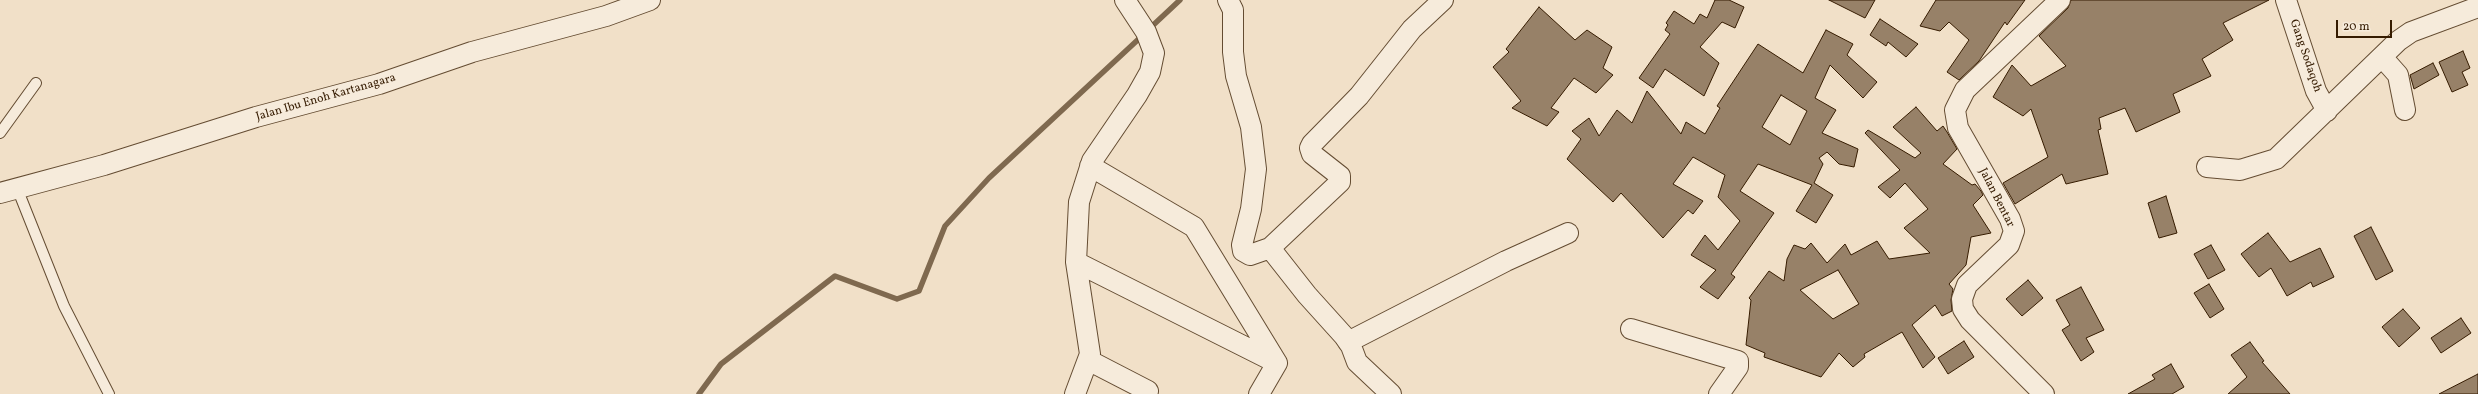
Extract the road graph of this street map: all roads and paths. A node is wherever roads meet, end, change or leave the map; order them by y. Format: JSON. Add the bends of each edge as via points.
{"nodes":[{"id":1,"x":650,"y":0,"type":"edge"},
{"id":2,"x":1124,"y":0,"type":"edge"},
{"id":3,"x":1228,"y":0,"type":"edge"},
{"id":4,"x":1443,"y":0,"type":"edge"},
{"id":5,"x":2060,"y":0,"type":"edge"},
{"id":6,"x":2286,"y":0,"type":"edge"},
{"id":7,"x":2478,"y":8,"type":"edge"},
{"id":8,"x":2382,"y":57,"type":"junction"},
{"id":9,"x":36,"y":83,"type":"dead end"},
{"id":10,"x":2405,"y":110,"type":"dead end"},
{"id":11,"x":2327,"y":111,"type":"junction"},
{"id":12,"x":0,"y":133,"type":"edge"},
{"id":13,"x":1090,"y":166,"type":"junction"},
{"id":14,"x":2207,"y":167,"type":"dead end"},
{"id":15,"x":9,"y":191,"type":"edge"},
{"id":16,"x":1568,"y":233,"type":"dead end"},
{"id":17,"x":1270,"y":248,"type":"junction"},
{"id":18,"x":1076,"y":262,"type":"junction"},
{"id":19,"x":1631,"y":329,"type":"dead end"},
{"id":20,"x":1348,"y":342,"type":"junction"},
{"id":21,"x":1088,"y":360,"type":"junction"},
{"id":22,"x":1277,"y":363,"type":"junction"},
{"id":23,"x":1148,"y":391,"type":"dead end"},
{"id":24,"x":109,"y":394,"type":"edge"},
{"id":25,"x":1075,"y":394,"type":"edge"},
{"id":26,"x":1259,"y":394,"type":"edge"},
{"id":27,"x":1391,"y":394,"type":"edge"},
{"id":28,"x":1719,"y":394,"type":"edge"},
{"id":29,"x":2044,"y":394,"type":"edge"}],
"edges":[{"from":1,"to":15,"type":"street","name":"Jalan Ibu Enoh Kartanagara","via":[[606,16],[472,52],[379,84],[256,117],[104,165]]},
{"from":2,"to":13,"type":"street","via":[[1154,52],[1150,72]]},
{"from":3,"to":17,"type":"street","via":[[1233,10],[1236,76],[1251,127],[1256,170],[1252,209],[1242,245],[1243,250],[1250,254]]},
{"from":4,"to":17,"type":"street","via":[[1412,29],[1359,96],[1312,144],[1312,154],[1340,176],[1340,182]]},
{"from":5,"to":29,"type":"street","name":"Jalan Bentar","via":[[1964,90],[1955,110],[1958,128],[2014,231],[2010,245],[1967,285],[1962,299],[1963,309],[1970,320]]},
{"from":6,"to":11,"type":"street","name":"Gang Sodaqoh","via":[[2316,91]]},
{"from":7,"to":8,"type":"street","via":[[2411,32]]},
{"from":8,"to":10,"type":"street","via":[[2398,75]]},
{"from":8,"to":11,"type":"street"},
{"from":9,"to":12,"type":"lane"},
{"from":11,"to":14,"type":"street","via":[[2276,159],[2240,170]]},
{"from":13,"to":18,"type":"street","via":[[1079,202]]},
{"from":13,"to":22,"type":"street","via":[[1194,227]]},
{"from":15,"to":24,"type":"lane"},
{"from":16,"to":20,"type":"street","via":[[1506,261]]},
{"from":17,"to":20,"type":"street"},
{"from":18,"to":21,"type":"street","via":[[1090,354]]},
{"from":18,"to":22,"type":"street"},
{"from":19,"to":28,"type":"street","via":[[1738,361],[1738,367]]},
{"from":20,"to":27,"type":"street","via":[[1357,362]]},
{"from":21,"to":23,"type":"street"},
{"from":21,"to":25,"type":"street"},
{"from":22,"to":26,"type":"street"}]}
